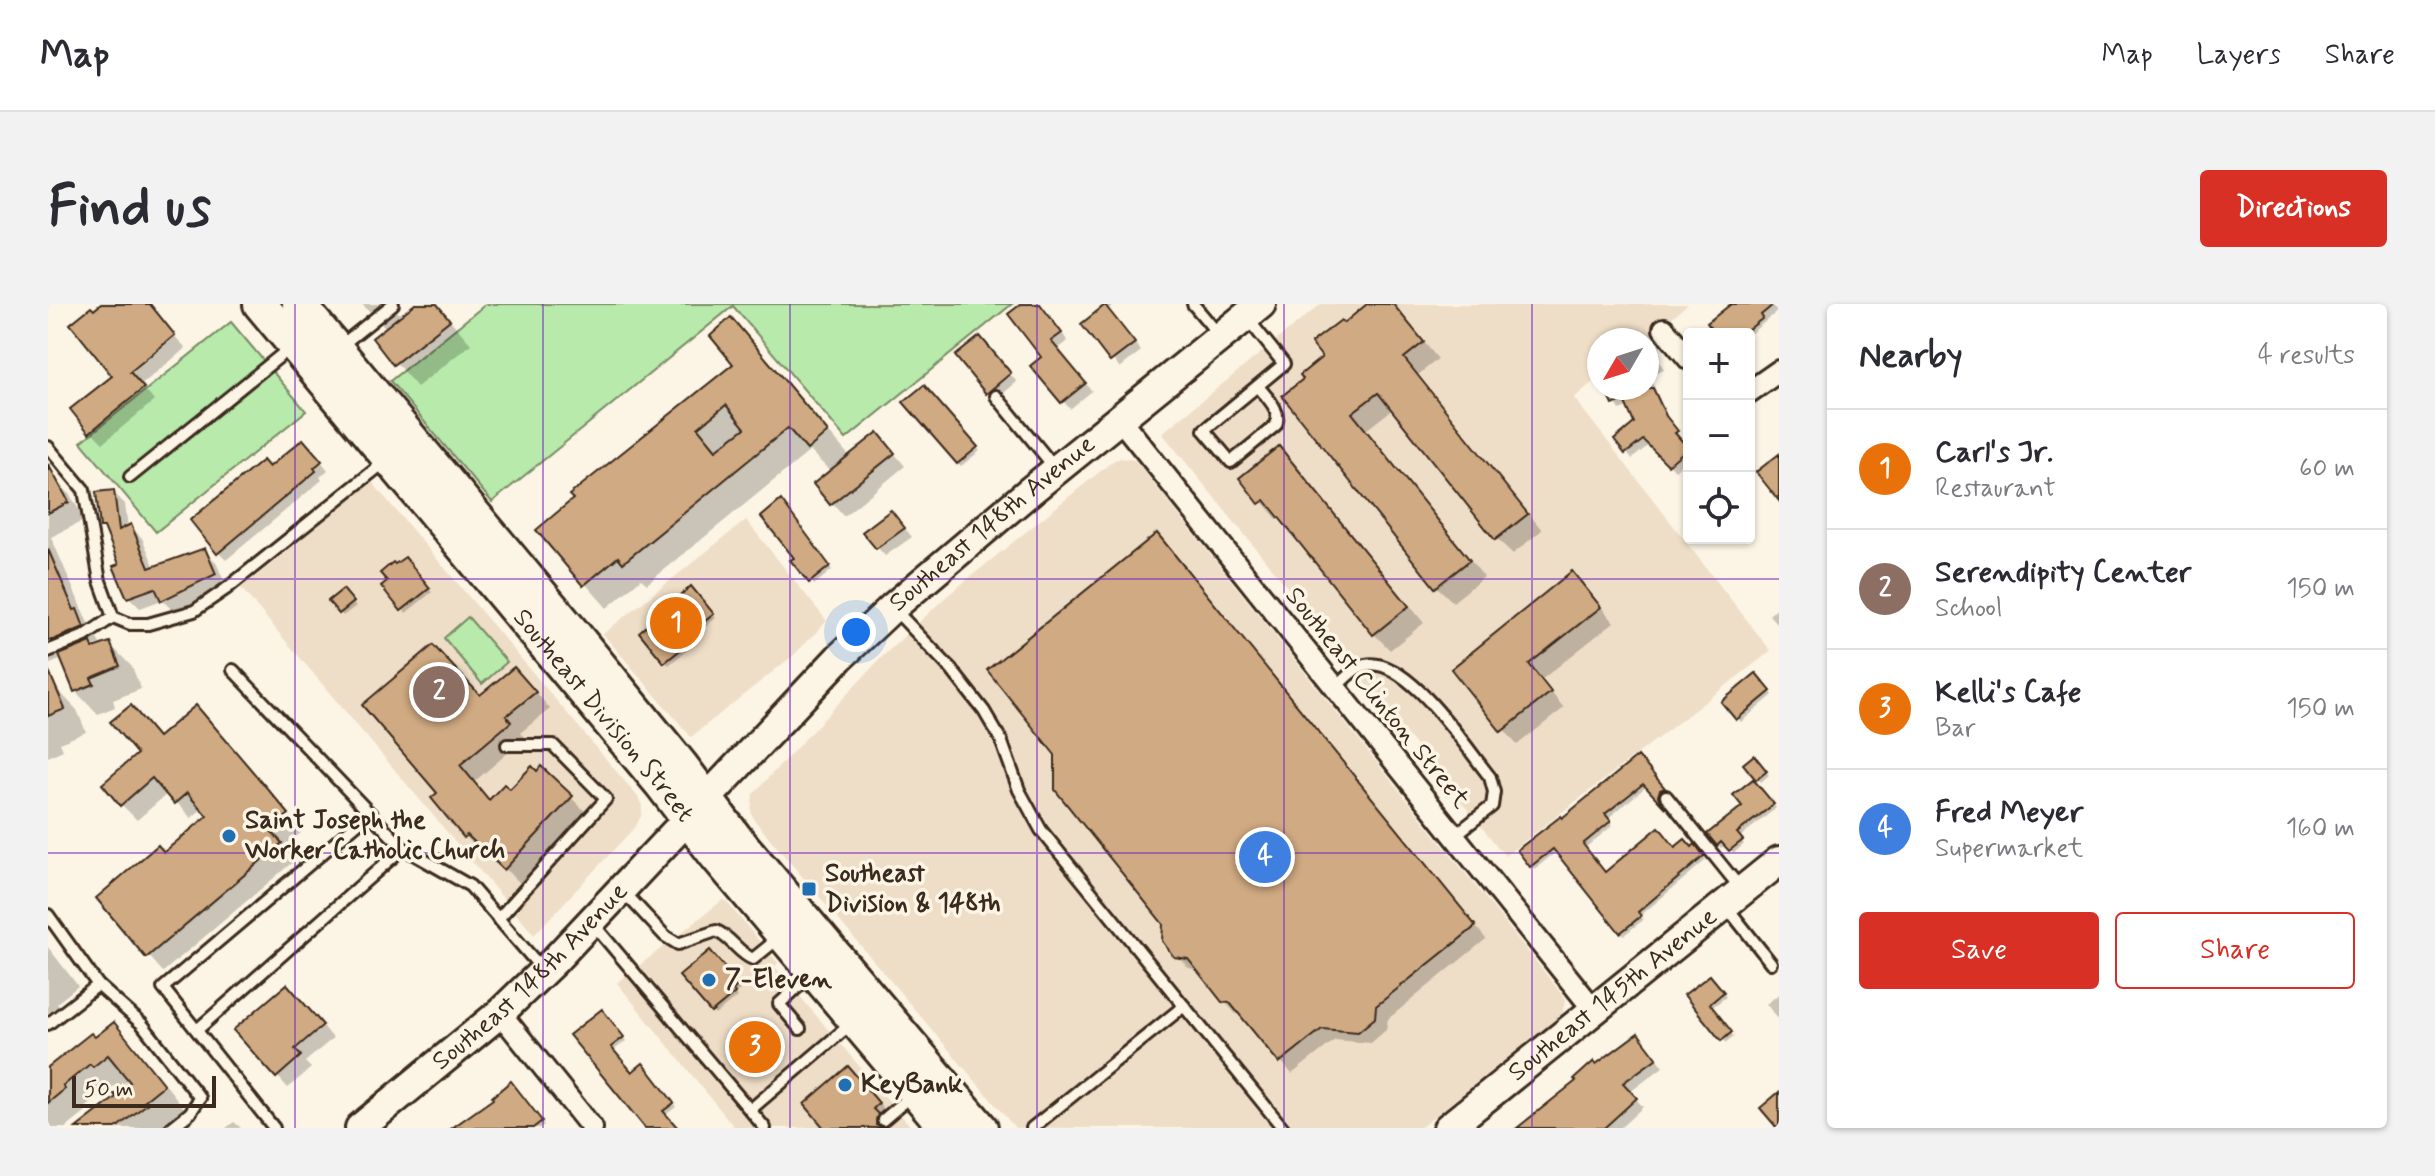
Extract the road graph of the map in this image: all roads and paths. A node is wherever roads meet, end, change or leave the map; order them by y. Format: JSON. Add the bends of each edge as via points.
{"nodes":[{"id":1,"x":260,"y":304,"type":"edge"},
{"id":2,"x":299,"y":304,"type":"edge"},
{"id":3,"x":393,"y":304,"type":"edge"},
{"id":4,"x":1193,"y":304,"type":"edge"},
{"id":5,"x":1253,"y":310,"type":"edge"},
{"id":6,"x":1664,"y":329,"type":"dead end"},
{"id":7,"x":1220,"y":337,"type":"junction"},
{"id":8,"x":294,"y":345,"type":"junction"},
{"id":9,"x":337,"y":349,"type":"junction"},
{"id":10,"x":1683,"y":352,"type":"edge"},
{"id":11,"x":1779,"y":371,"type":"edge"},
{"id":12,"x":1258,"y":386,"type":"junction"},
{"id":13,"x":1755,"y":388,"type":"edge"},
{"id":14,"x":996,"y":396,"type":"dead end"},
{"id":15,"x":1119,"y":418,"type":"junction"},
{"id":16,"x":48,"y":447,"type":"edge"},
{"id":17,"x":390,"y":458,"type":"junction"},
{"id":18,"x":1056,"y":469,"type":"junction"},
{"id":19,"x":130,"y":477,"type":"dead end"},
{"id":20,"x":892,"y":608,"type":"junction"},
{"id":21,"x":113,"y":617,"type":"junction"},
{"id":22,"x":48,"y":651,"type":"edge"},
{"id":23,"x":233,"y":670,"type":"dead end"},
{"id":24,"x":1335,"y":687,"type":"junction"},
{"id":25,"x":507,"y":745,"type":"dead end"},
{"id":26,"x":1666,"y":796,"type":"dead end"},
{"id":27,"x":697,"y":809,"type":"junction"},
{"id":28,"x":370,"y":813,"type":"junction"},
{"id":29,"x":1454,"y":836,"type":"junction"},
{"id":30,"x":403,"y":848,"type":"junction"},
{"id":31,"x":1779,"y":861,"type":"edge"},
{"id":32,"x":622,"y":889,"type":"junction"},
{"id":33,"x":1734,"y":898,"type":"junction"},
{"id":34,"x":48,"y":915,"type":"edge"},
{"id":35,"x":498,"y":919,"type":"junction"},
{"id":36,"x":591,"y":922,"type":"junction"},
{"id":37,"x":783,"y":935,"type":"junction"},
{"id":38,"x":1771,"y":963,"type":"dead end"},
{"id":39,"x":543,"y":971,"type":"junction"},
{"id":40,"x":814,"y":972,"type":"junction"},
{"id":41,"x":98,"y":985,"type":"junction"},
{"id":42,"x":1184,"y":1006,"type":"junction"},
{"id":43,"x":1594,"y":1010,"type":"junction"},
{"id":44,"x":500,"y":1013,"type":"junction"},
{"id":45,"x":855,"y":1020,"type":"junction"},
{"id":46,"x":48,"y":1024,"type":"edge"},
{"id":47,"x":800,"y":1029,"type":"dead end"},
{"id":48,"x":197,"y":1030,"type":"junction"},
{"id":49,"x":916,"y":1092,"type":"junction"},
{"id":50,"x":750,"y":1110,"type":"junction"},
{"id":51,"x":883,"y":1120,"type":"dead end"},
{"id":52,"x":1450,"y":1127,"type":"edge"},
{"id":53,"x":171,"y":1128,"type":"edge"},
{"id":54,"x":274,"y":1128,"type":"edge"},
{"id":55,"x":360,"y":1128,"type":"edge"},
{"id":56,"x":592,"y":1128,"type":"edge"},
{"id":57,"x":765,"y":1128,"type":"edge"},
{"id":58,"x":946,"y":1128,"type":"edge"},
{"id":59,"x":981,"y":1128,"type":"edge"},
{"id":60,"x":1032,"y":1128,"type":"edge"},
{"id":61,"x":1283,"y":1128,"type":"edge"}],
"edges":[{"from":1,"to":8,"type":"main road","name":"Southeast Division Street"},
{"from":2,"to":9,"type":"main road","name":"Southeast Division Street"},
{"from":3,"to":9,"type":"lane"},
{"from":4,"to":7,"type":"lane"},
{"from":5,"to":7,"type":"main road","name":"Southeast 148th Avenue"},
{"from":5,"to":12,"type":"lane","via":[[1284,364]]},
{"from":6,"to":10,"type":"street"},
{"from":7,"to":15,"type":"main road","name":"Southeast 148th Avenue"},
{"from":8,"to":17,"type":"main road","name":"Southeast Division Street"},
{"from":8,"to":19,"type":"lane"},
{"from":9,"to":27,"type":"main road","name":"Southeast Division Street","via":[[525,574]]},
{"from":11,"to":13,"type":"street"},
{"from":12,"to":12,"type":"lane","via":[[1204,430],[1231,462],[1279,418]]},
{"from":14,"to":18,"type":"lane"},
{"from":15,"to":18,"type":"main road","name":"Southeast 148th Avenue"},
{"from":15,"to":24,"type":"street","name":"Southeast Clinton Street"},
{"from":16,"to":21,"type":"lane","via":[[84,490],[100,581]]},
{"from":17,"to":21,"type":"lane","via":[[194,611],[148,624]]},
{"from":17,"to":27,"type":"main road","name":"Southeast Division Street"},
{"from":18,"to":20,"type":"main road","name":"Southeast 148th Avenue"},
{"from":20,"to":27,"type":"main road","name":"Southeast 148th Avenue"},
{"from":20,"to":42,"type":"lane","via":[[984,711],[1041,830]]},
{"from":21,"to":22,"type":"lane"},
{"from":23,"to":28,"type":"lane"},
{"from":24,"to":29,"type":"street","name":"Southeast Clinton Street"},
{"from":24,"to":29,"type":"lane","via":[[1361,666],[1396,670],[1413,683],[1490,777],[1492,806]]},
{"from":25,"to":35,"type":"lane","via":[[553,745],[606,799]]},
{"from":26,"to":33,"type":"lane"},
{"from":27,"to":32,"type":"main road","name":"Southeast 148th Avenue"},
{"from":27,"to":37,"type":"main road","name":"Southeast Division Street"},
{"from":27,"to":59,"type":"main road","name":"Southeast Division Street","via":[[735,837]]},
{"from":28,"to":30,"type":"lane"},
{"from":28,"to":48,"type":"lane","via":[[163,988]]},
{"from":29,"to":43,"type":"street","name":"Southeast Clinton Street"},
{"from":30,"to":35,"type":"lane","via":[[470,886]]},
{"from":30,"to":48,"type":"lane"},
{"from":31,"to":33,"type":"main road","name":"Southeast 145th Avenue"},
{"from":32,"to":36,"type":"main road","name":"Southeast 148th Avenue"},
{"from":32,"to":37,"type":"lane","via":[[678,944],[716,931],[753,959]]},
{"from":33,"to":38,"type":"lane"},
{"from":33,"to":43,"type":"main road","name":"Southeast 145th Avenue"},
{"from":34,"to":41,"type":"lane"},
{"from":35,"to":39,"type":"lane"},
{"from":36,"to":39,"type":"main road","name":"Southeast 148th Avenue"},
{"from":36,"to":50,"type":"lane"},
{"from":37,"to":40,"type":"main road","name":"Southeast Division Street"},
{"from":39,"to":44,"type":"main road","name":"Southeast 148th Avenue"},
{"from":40,"to":45,"type":"main road","name":"Southeast Division Street"},
{"from":40,"to":47,"type":"lane","via":[[779,1004]]},
{"from":41,"to":46,"type":"lane"},
{"from":41,"to":53,"type":"lane","via":[[142,1024],[200,1098]]},
{"from":42,"to":60,"type":"lane"},
{"from":42,"to":61,"type":"lane"},
{"from":43,"to":52,"type":"main road","name":"Southeast 145th Avenue"},
{"from":44,"to":55,"type":"main road","name":"Southeast 148th Avenue"},
{"from":44,"to":56,"type":"street"},
{"from":45,"to":49,"type":"main road","name":"Southeast Division Street"},
{"from":45,"to":50,"type":"lane"},
{"from":48,"to":54,"type":"lane"},
{"from":49,"to":51,"type":"lane"},
{"from":49,"to":58,"type":"main road","name":"Southeast Division Street"},
{"from":50,"to":57,"type":"lane"}]}
